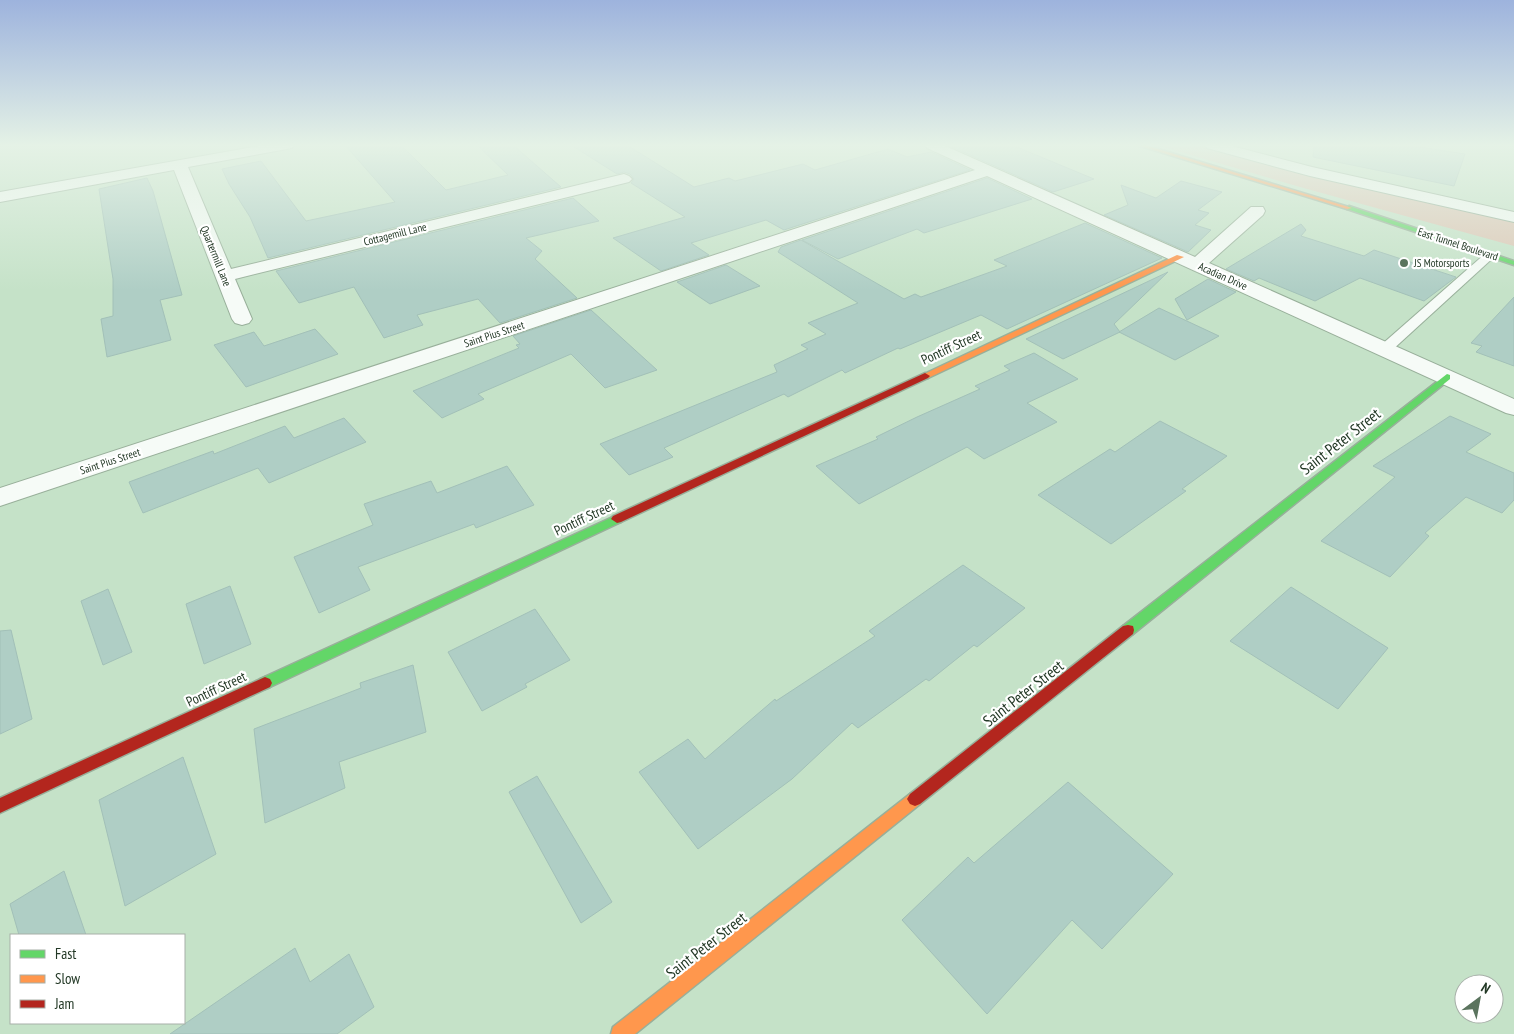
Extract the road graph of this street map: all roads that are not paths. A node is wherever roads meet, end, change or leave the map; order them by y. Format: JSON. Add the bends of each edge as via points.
{"nodes":[{"id":1,"x":21,"y":193,"type":"edge"},
{"id":2,"x":190,"y":193,"type":"edge"},
{"id":3,"x":565,"y":193,"type":"edge"},
{"id":4,"x":919,"y":193,"type":"edge"},
{"id":5,"x":1040,"y":193,"type":"edge"},
{"id":6,"x":1300,"y":193,"type":"edge"},
{"id":7,"x":1409,"y":193,"type":"edge"},
{"id":8,"x":0,"y":197,"type":"edge"},
{"id":9,"x":1345,"y":207,"type":"junction"},
{"id":10,"x":1257,"y":212,"type":"dead end"},
{"id":11,"x":1514,"y":217,"type":"edge"},
{"id":12,"x":1514,"y":252,"type":"edge"},
{"id":13,"x":1490,"y":255,"type":"junction"},
{"id":14,"x":1180,"y":257,"type":"junction"},
{"id":15,"x":1514,"y":263,"type":"edge"},
{"id":16,"x":1197,"y":265,"type":"junction"},
{"id":17,"x":224,"y":276,"type":"junction"},
{"id":18,"x":242,"y":319,"type":"dead end"},
{"id":19,"x":1384,"y":349,"type":"junction"},
{"id":20,"x":1447,"y":377,"type":"junction"},
{"id":21,"x":1514,"y":408,"type":"edge"},
{"id":22,"x":0,"y":497,"type":"edge"},
{"id":23,"x":0,"y":806,"type":"edge"},
{"id":24,"x":620,"y":1034,"type":"edge"}],
"edges":[{"from":1,"to":8,"type":"street"},
{"from":2,"to":17,"type":"street","name":"Quartermill Lane"},
{"from":3,"to":17,"type":"street","name":"Cottagemill Lane"},
{"from":4,"to":22,"type":"street","name":"Saint Pius Street"},
{"from":5,"to":14,"type":"street","name":"Acadian Drive"},
{"from":6,"to":9,"type":"street","name":"East Tunnel Boulevard"},
{"from":7,"to":11,"type":"street"},
{"from":9,"to":12,"type":"street","name":"East Tunnel Boulevard"},
{"from":9,"to":13,"type":"street","name":"East Tunnel Boulevard"},
{"from":10,"to":16,"type":"street"},
{"from":13,"to":15,"type":"street","name":"East Tunnel Boulevard"},
{"from":13,"to":19,"type":"lane"},
{"from":14,"to":16,"type":"street","name":"Acadian Drive"},
{"from":14,"to":23,"type":"street","name":"Pontiff Street"},
{"from":16,"to":19,"type":"street","name":"Acadian Drive"},
{"from":17,"to":18,"type":"street","name":"Quartermill Lane"},
{"from":19,"to":20,"type":"street","name":"Acadian Drive"},
{"from":20,"to":21,"type":"street","name":"Acadian Drive"},
{"from":20,"to":24,"type":"street","name":"Saint Peter Street"}]}
